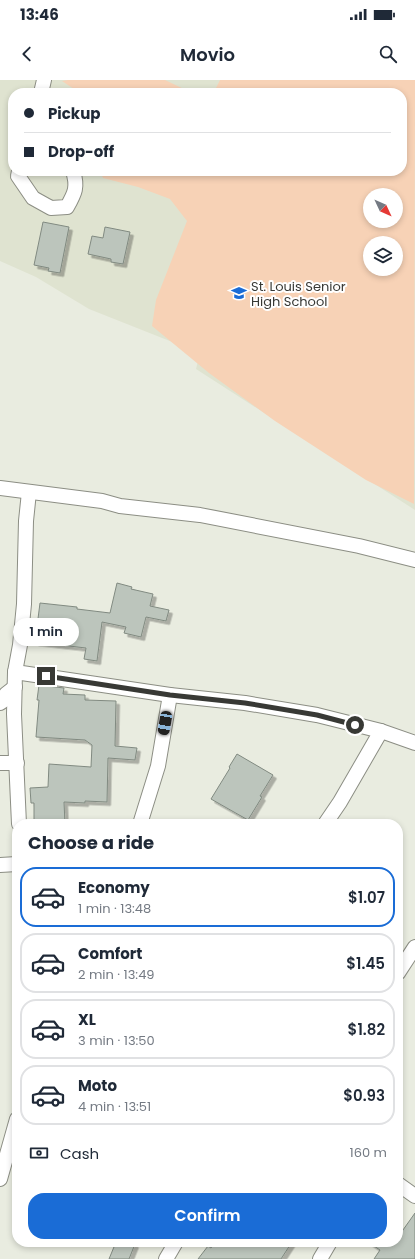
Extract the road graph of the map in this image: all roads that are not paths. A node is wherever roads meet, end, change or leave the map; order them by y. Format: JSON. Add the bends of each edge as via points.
{"nodes":[{"id":1,"x":18,"y":176,"type":"edge"},
{"id":2,"x":74,"y":176,"type":"edge"},
{"id":3,"x":0,"y":488,"type":"edge"},
{"id":4,"x":29,"y":492,"type":"junction"},
{"id":5,"x":415,"y":560,"type":"edge"},
{"id":6,"x":15,"y":672,"type":"junction"},
{"id":7,"x":15,"y":687,"type":"junction"},
{"id":8,"x":170,"y":695,"type":"junction"},
{"id":9,"x":0,"y":703,"type":"edge"},
{"id":10,"x":381,"y":731,"type":"junction"},
{"id":11,"x":415,"y":743,"type":"edge"},
{"id":12,"x":0,"y":763,"type":"edge"},
{"id":13,"x":17,"y":763,"type":"junction"},
{"id":14,"x":19,"y":819,"type":"edge"},
{"id":15,"x":142,"y":819,"type":"edge"},
{"id":16,"x":328,"y":819,"type":"edge"},
{"id":17,"x":12,"y":864,"type":"edge"},
{"id":18,"x":0,"y":865,"type":"edge"},
{"id":19,"x":415,"y":947,"type":"edge"},
{"id":20,"x":403,"y":965,"type":"edge"},
{"id":21,"x":12,"y":1137,"type":"edge"},
{"id":22,"x":0,"y":1179,"type":"edge"},
{"id":23,"x":403,"y":1188,"type":"edge"},
{"id":24,"x":415,"y":1196,"type":"edge"},
{"id":25,"x":173,"y":1247,"type":"edge"},
{"id":26,"x":327,"y":1247,"type":"edge"},
{"id":27,"x":166,"y":1259,"type":"edge"},
{"id":28,"x":320,"y":1259,"type":"edge"}],
"edges":[{"from":1,"to":2,"type":"street","via":[[33,198],[51,208],[67,207],[75,194]]},
{"from":3,"to":4,"type":"street"},
{"from":4,"to":5,"type":"street","via":[[200,515],[359,546]]},
{"from":4,"to":6,"type":"street","via":[[24,604]]},
{"from":6,"to":7,"type":"street"},
{"from":6,"to":8,"type":"street"},
{"from":7,"to":9,"type":"street"},
{"from":7,"to":13,"type":"street"},
{"from":8,"to":10,"type":"street","via":[[245,703],[317,715]]},
{"from":8,"to":15,"type":"street","via":[[158,766]]},
{"from":10,"to":11,"type":"street"},
{"from":10,"to":16,"type":"street"},
{"from":12,"to":13,"type":"street"},
{"from":13,"to":14,"type":"street"},
{"from":17,"to":18,"type":"street"},
{"from":19,"to":20,"type":"street"},
{"from":21,"to":22,"type":"street"},
{"from":23,"to":24,"type":"street"},
{"from":25,"to":27,"type":"street"},
{"from":26,"to":28,"type":"street"}]}
